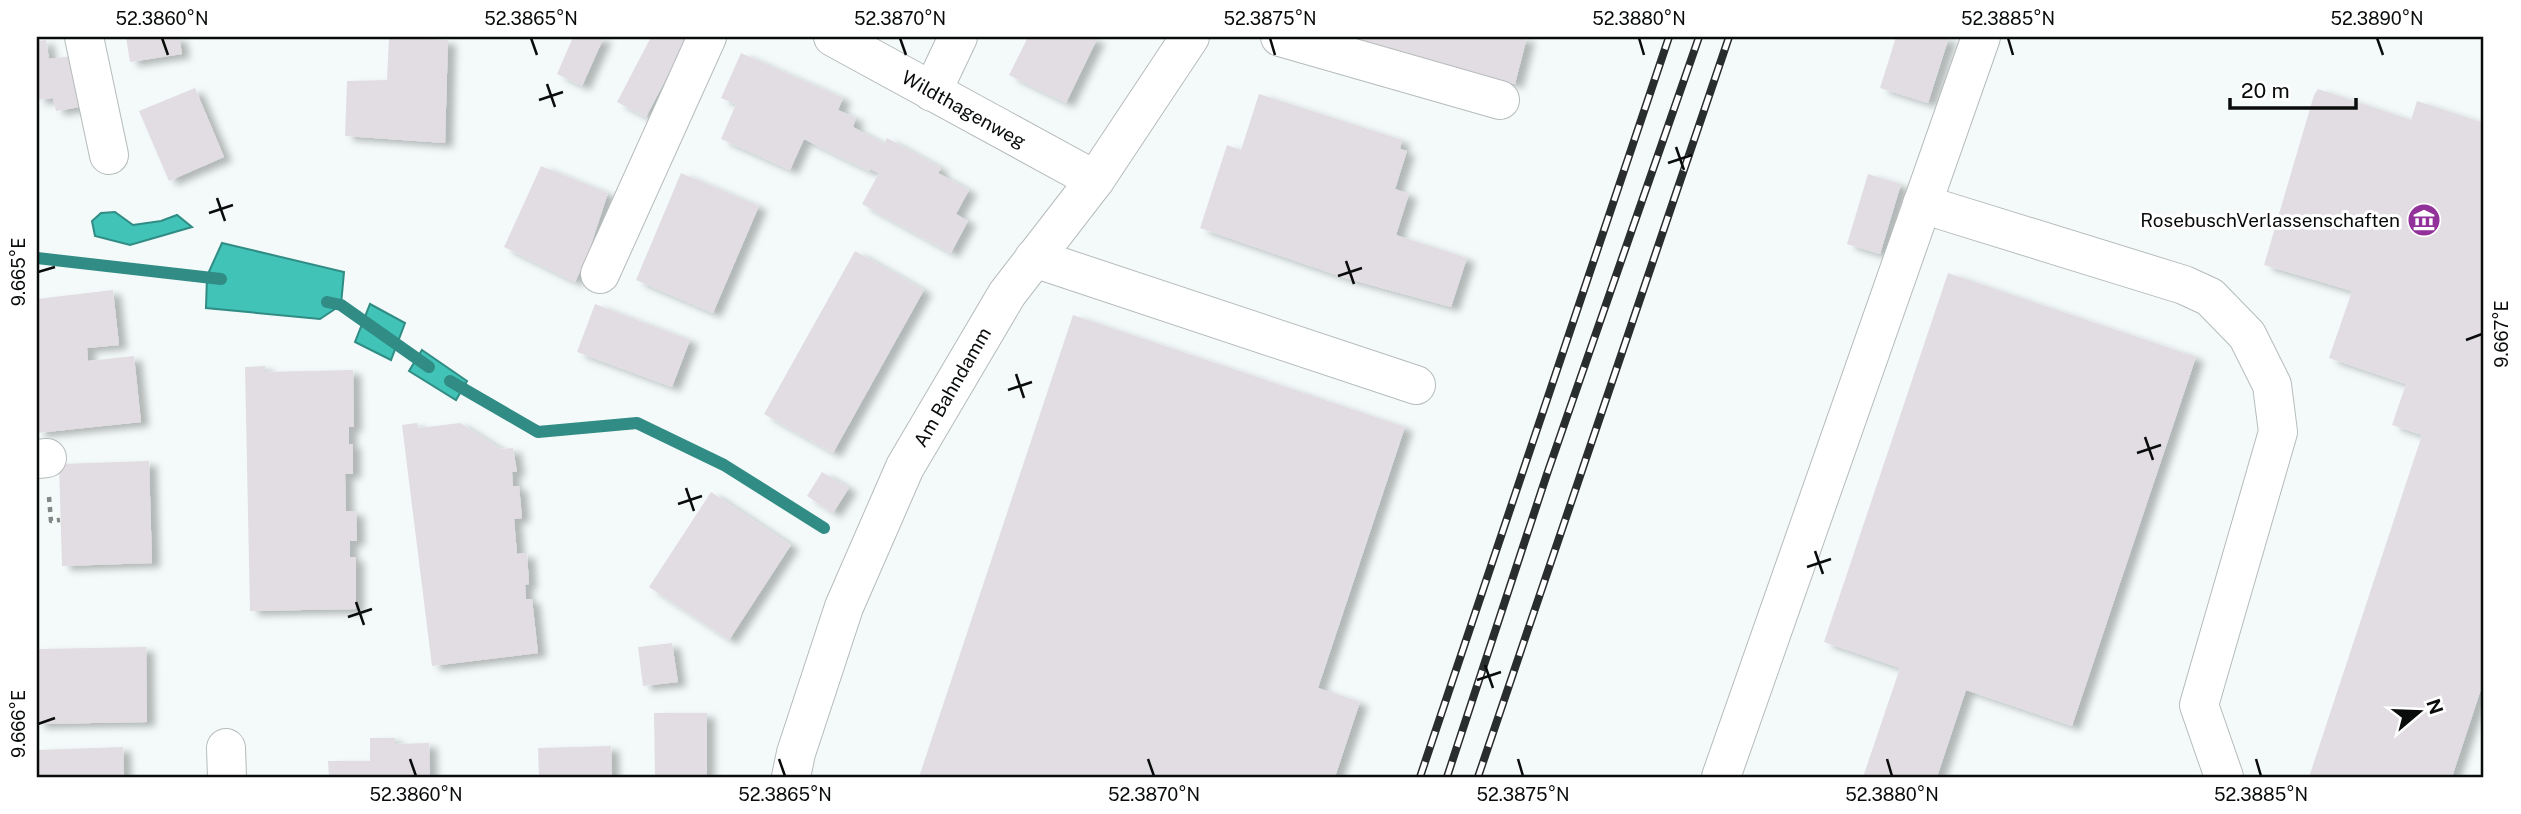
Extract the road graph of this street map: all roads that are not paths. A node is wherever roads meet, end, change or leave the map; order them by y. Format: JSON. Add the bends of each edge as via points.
{"nodes":[{"id":1,"x":84,"y":37,"type":"edge"},
{"id":2,"x":707,"y":37,"type":"edge"},
{"id":3,"x":833,"y":37,"type":"edge"},
{"id":4,"x":958,"y":37,"type":"edge"},
{"id":5,"x":1190,"y":37,"type":"edge"},
{"id":6,"x":1280,"y":37,"type":"edge"},
{"id":7,"x":1980,"y":37,"type":"edge"},
{"id":8,"x":932,"y":92,"type":"junction"},
{"id":9,"x":1500,"y":100,"type":"dead end"},
{"id":10,"x":108,"y":155,"type":"dead end"},
{"id":11,"x":1095,"y":180,"type":"junction"},
{"id":12,"x":1922,"y":204,"type":"junction"},
{"id":13,"x":1034,"y":258,"type":"junction"},
{"id":14,"x":600,"y":274,"type":"dead end"},
{"id":15,"x":1416,"y":385,"type":"dead end"},
{"id":16,"x":792,"y":777,"type":"edge"},
{"id":17,"x":1721,"y":777,"type":"edge"},
{"id":18,"x":2224,"y":777,"type":"edge"}],
"edges":[{"from":1,"to":10,"type":"street"},
{"from":2,"to":14,"type":"street"},
{"from":3,"to":8,"type":"street","name":"Wildthagenweg"},
{"from":4,"to":8,"type":"street"},
{"from":5,"to":11,"type":"street","name":"Am Bahndamm"},
{"from":6,"to":9,"type":"street"},
{"from":7,"to":12,"type":"street"},
{"from":8,"to":11,"type":"street","name":"Wildthagenweg"},
{"from":11,"to":13,"type":"street","name":"Am Bahndamm"},
{"from":12,"to":17,"type":"street"},
{"from":12,"to":18,"type":"street","via":[[2184,285],[2210,297],[2247,335],[2272,385],[2277,432],[2199,705]]},
{"from":13,"to":15,"type":"street"},
{"from":13,"to":16,"type":"street","name":"Am Bahndamm","via":[[1007,294],[905,467],[845,607]]}]}
